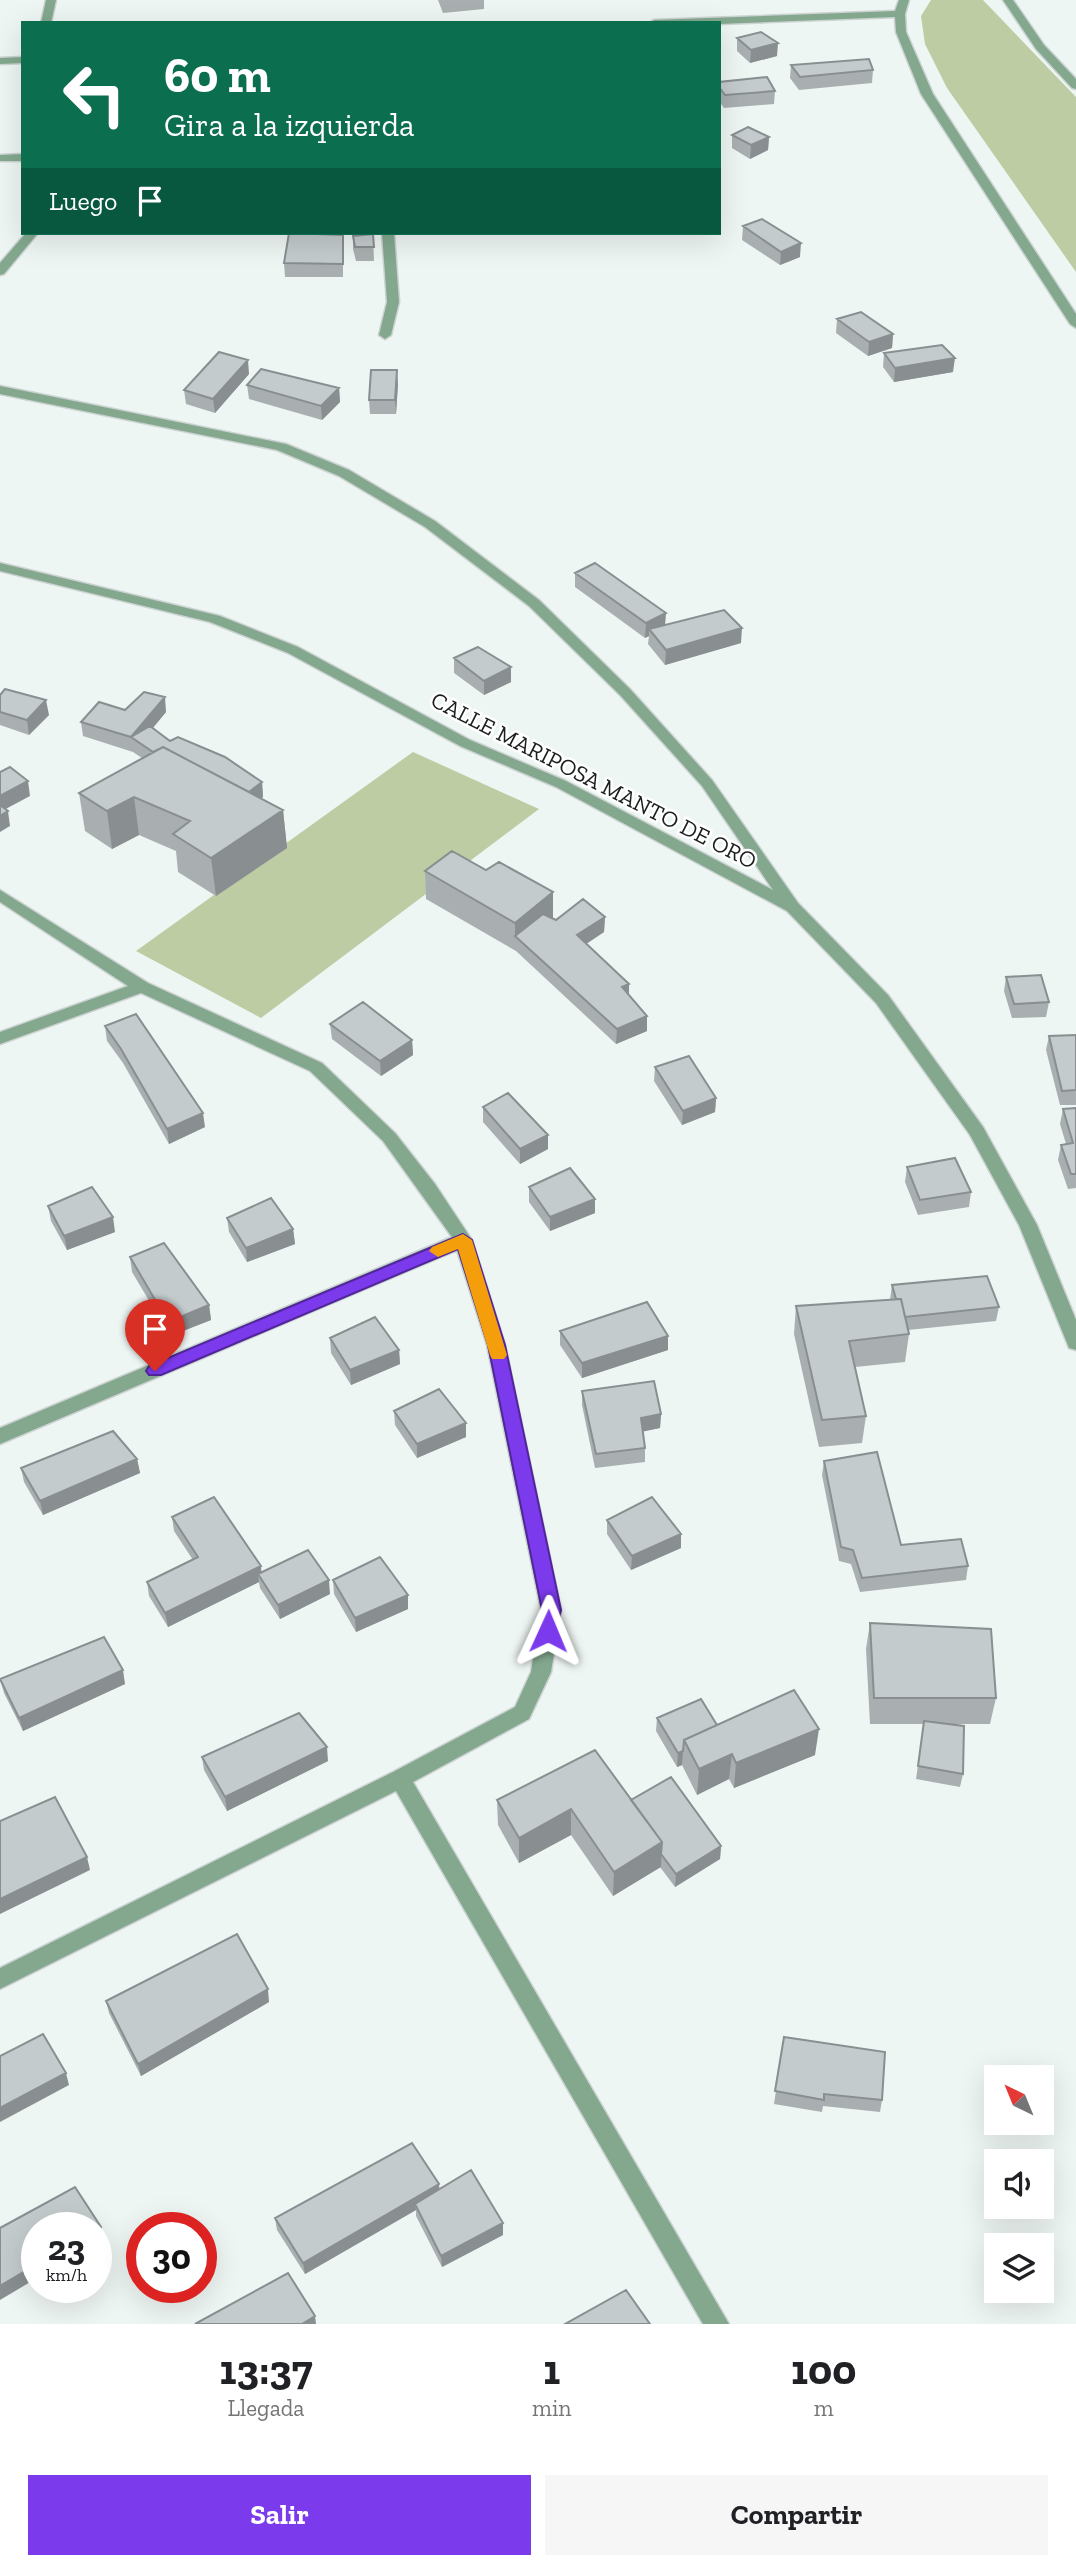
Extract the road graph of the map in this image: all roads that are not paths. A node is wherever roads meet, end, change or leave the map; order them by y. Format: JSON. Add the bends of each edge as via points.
{"nodes":[{"id":1,"x":51,"y":0,"type":"edge"},
{"id":2,"x":904,"y":0,"type":"edge"},
{"id":3,"x":1008,"y":0,"type":"edge"},
{"id":4,"x":900,"y":14,"type":"junction"},
{"id":5,"x":46,"y":21,"type":"edge"},
{"id":6,"x":709,"y":21,"type":"edge"},
{"id":7,"x":21,"y":60,"type":"edge"},
{"id":8,"x":0,"y":61,"type":"edge"},
{"id":9,"x":1076,"y":86,"type":"edge"},
{"id":10,"x":21,"y":157,"type":"edge"},
{"id":11,"x":0,"y":158,"type":"edge"},
{"id":12,"x":30,"y":235,"type":"edge"},
{"id":13,"x":388,"y":235,"type":"edge"},
{"id":14,"x":0,"y":271,"type":"edge"},
{"id":15,"x":1076,"y":324,"type":"edge"},
{"id":16,"x":385,"y":335,"type":"dead end"},
{"id":17,"x":0,"y":390,"type":"edge"},
{"id":18,"x":0,"y":567,"type":"edge"},
{"id":19,"x":0,"y":895,"type":"edge"},
{"id":20,"x":793,"y":907,"type":"junction"},
{"id":21,"x":142,"y":987,"type":"junction"},
{"id":22,"x":0,"y":1038,"type":"edge"},
{"id":23,"x":463,"y":1240,"type":"junction"},
{"id":24,"x":1076,"y":1343,"type":"edge"},
{"id":25,"x":0,"y":1436,"type":"edge"},
{"id":26,"x":400,"y":1779,"type":"junction"},
{"id":27,"x":0,"y":1979,"type":"edge"},
{"id":28,"x":717,"y":2324,"type":"edge"}],
"edges":[{"from":1,"to":5,"type":"street"},
{"from":2,"to":4,"type":"street"},
{"from":3,"to":9,"type":"street","via":[[1040,47]]},
{"from":4,"to":6,"type":"street"},
{"from":4,"to":15,"type":"street","via":[[901,32],[927,94]]},
{"from":7,"to":8,"type":"street"},
{"from":10,"to":11,"type":"street"},
{"from":12,"to":14,"type":"street"},
{"from":13,"to":16,"type":"street","via":[[393,302]]},
{"from":17,"to":20,"type":"street","via":[[281,447],[344,472],[430,524],[534,603],[625,692],[707,783]]},
{"from":18,"to":20,"type":"street","name":"CALLE MARIPOSA MANTO DE ORO","via":[[215,619],[293,650],[465,743],[561,784]]},
{"from":19,"to":21,"type":"street"},
{"from":20,"to":24,"type":"street","name":"CALLE MARIPOSA MANTO DE ORO","via":[[882,999],[976,1131],[1028,1225]]},
{"from":21,"to":22,"type":"street"},
{"from":21,"to":23,"type":"street","via":[[316,1067],[388,1137]]},
{"from":23,"to":25,"type":"street"},
{"from":23,"to":26,"type":"street","via":[[496,1345],[551,1610],[541,1672],[522,1713]]},
{"from":26,"to":27,"type":"street"},
{"from":26,"to":28,"type":"street"}]}
